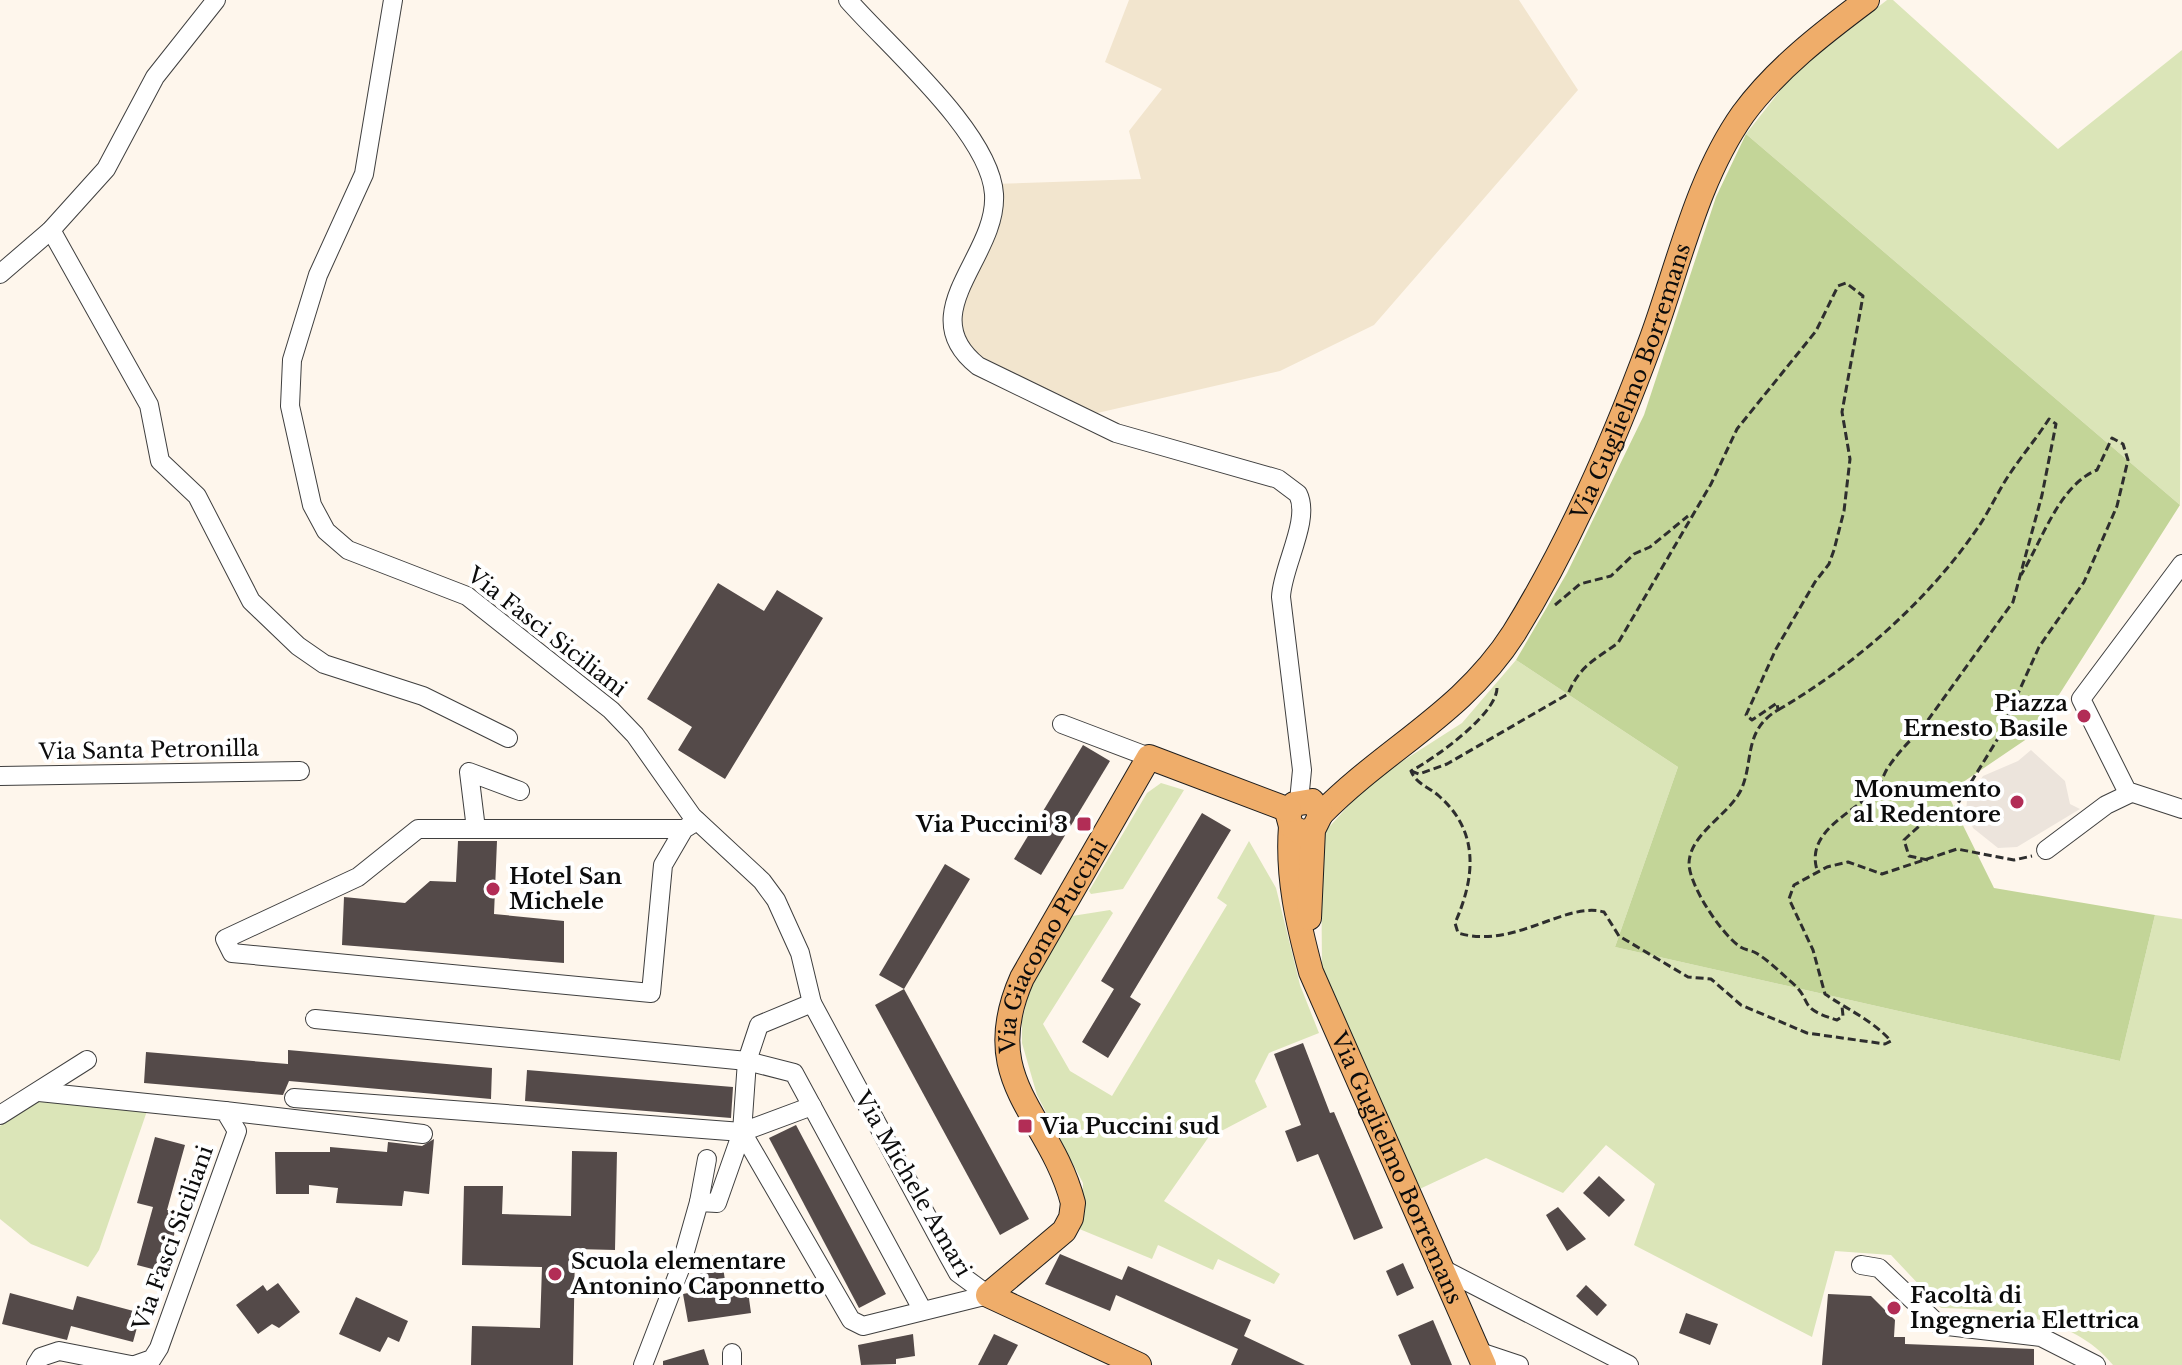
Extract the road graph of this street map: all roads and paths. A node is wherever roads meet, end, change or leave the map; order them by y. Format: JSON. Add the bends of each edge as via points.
{"nodes":[{"id":1,"x":216,"y":0,"type":"edge"},
{"id":2,"x":393,"y":0,"type":"edge"},
{"id":3,"x":848,"y":0,"type":"edge"},
{"id":4,"x":1867,"y":0,"type":"edge"},
{"id":5,"x":51,"y":230,"type":"junction"},
{"id":6,"x":0,"y":274,"type":"edge"},
{"id":7,"x":1692,"y":513,"type":"junction"},
{"id":8,"x":2182,"y":564,"type":"edge"},
{"id":9,"x":2019,"y":578,"type":"junction"},
{"id":10,"x":1545,"y":611,"type":"dead end"},
{"id":11,"x":1487,"y":670,"type":"junction"},
{"id":12,"x":1778,"y":710,"type":"junction"},
{"id":13,"x":1062,"y":724,"type":"dead end"},
{"id":14,"x":508,"y":738,"type":"dead end"},
{"id":15,"x":1149,"y":757,"type":"junction"},
{"id":16,"x":300,"y":771,"type":"dead end"},
{"id":17,"x":1411,"y":771,"type":"junction"},
{"id":18,"x":0,"y":776,"type":"edge"},
{"id":19,"x":520,"y":791,"type":"dead end"},
{"id":20,"x":2134,"y":794,"type":"junction"},
{"id":21,"x":2182,"y":809,"type":"edge"},
{"id":22,"x":1303,"y":813,"type":"junction"},
{"id":23,"x":690,"y":825,"type":"junction"},
{"id":24,"x":476,"y":829,"type":"junction"},
{"id":25,"x":2046,"y":850,"type":"joint"},
{"id":26,"x":1928,"y":860,"type":"junction"},
{"id":27,"x":1818,"y":873,"type":"junction"},
{"id":28,"x":812,"y":1003,"type":"junction"},
{"id":29,"x":1842,"y":1006,"type":"junction"},
{"id":30,"x":315,"y":1019,"type":"dead end"},
{"id":31,"x":87,"y":1060,"type":"dead end"},
{"id":32,"x":747,"y":1061,"type":"junction"},
{"id":33,"x":39,"y":1092,"type":"junction"},
{"id":34,"x":294,"y":1098,"type":"dead end"},
{"id":35,"x":812,"y":1106,"type":"junction"},
{"id":36,"x":225,"y":1111,"type":"junction"},
{"id":37,"x":0,"y":1115,"type":"edge"},
{"id":38,"x":742,"y":1132,"type":"junction"},
{"id":39,"x":423,"y":1134,"type":"dead end"},
{"id":40,"x":707,"y":1159,"type":"dead end"},
{"id":41,"x":699,"y":1202,"type":"junction"},
{"id":42,"x":1861,"y":1265,"type":"dead end"},
{"id":43,"x":1437,"y":1266,"type":"junction"},
{"id":44,"x":988,"y":1295,"type":"junction"},
{"id":45,"x":923,"y":1311,"type":"junction"},
{"id":46,"x":1480,"y":1358,"type":"edge"},
{"id":47,"x":1126,"y":1362,"type":"edge"},
{"id":48,"x":36,"y":1365,"type":"edge"},
{"id":49,"x":133,"y":1365,"type":"edge"},
{"id":50,"x":643,"y":1365,"type":"edge"},
{"id":51,"x":1519,"y":1365,"type":"edge"},
{"id":52,"x":1629,"y":1365,"type":"edge"},
{"id":53,"x":2096,"y":1365,"type":"edge"}],
"edges":[{"from":1,"to":5,"type":"street","via":[[155,77],[106,169]]},
{"from":2,"to":23,"type":"street","name":"Via Fasci Siciliani","via":[[364,174],[318,275],[292,360],[290,406],[312,505],[326,531],[348,550],[467,596],[611,710],[635,735]]},
{"from":3,"to":22,"type":"street","via":[[967,132],[988,164],[992,216],[951,322],[956,344],[966,356],[1116,433],[1278,479],[1298,494],[1302,518],[1281,597]]},
{"from":4,"to":11,"type":"main road","name":"Via Guglielmo Borremans","via":[[1765,87],[1729,136],[1592,487],[1514,632]]},
{"from":5,"to":6,"type":"street"},
{"from":5,"to":14,"type":"street","via":[[149,405],[160,461],[197,496],[251,601],[324,664],[423,696]]},
{"from":7,"to":10,"type":"path","via":[[1611,576],[1580,584]]},
{"from":7,"to":12,"type":"path","via":[[1737,429],[1821,324],[1838,286],[1854,287],[1863,296],[1842,412],[1850,459],[1844,511],[1829,564],[1776,649],[1746,715],[1752,720],[1777,703]]},
{"from":7,"to":17,"type":"path","via":[[1624,635],[1597,654],[1568,694],[1447,764],[1419,774]]},
{"from":8,"to":20,"type":"street","via":[[2081,699]]},
{"from":9,"to":12,"type":"path","via":[[2055,438],[2056,424],[2049,419],[1979,526],[1923,594],[1837,670]]},
{"from":9,"to":26,"type":"path","via":[[2081,477],[2097,470],[2112,438],[2123,444],[2128,460],[2117,506],[2084,582],[2039,647],[1997,740],[1949,818],[1929,817],[1904,840],[1909,856]]},
{"from":9,"to":27,"type":"path","via":[[2013,602],[1920,731],[1901,748],[1874,791],[1823,836],[1815,852]]},
{"from":11,"to":17,"type":"path","via":[[1497,679],[1493,704],[1452,744]]},
{"from":11,"to":22,"type":"main road","name":"Via Guglielmo Borremans","via":[[1454,706],[1384,755],[1357,763]]},
{"from":12,"to":29,"type":"path","via":[[1762,724],[1748,752],[1741,790],[1694,846],[1689,865],[1705,903],[1741,947],[1799,988],[1806,1007],[1837,1020],[1843,1016]]},
{"from":13,"to":15,"type":"street"},
{"from":15,"to":22,"type":"main road"},
{"from":15,"to":44,"type":"main road","name":"Via Giacomo Puccini","via":[[1014,996],[1005,1041],[1009,1066],[1073,1203],[1064,1231]]},
{"from":16,"to":18,"type":"street","name":"Via Santa Petronilla"},
{"from":17,"to":29,"type":"path","via":[[1450,809],[1472,853],[1455,923],[1458,933],[1489,937],[1591,909],[1604,912],[1619,936],[1646,953],[1688,977],[1711,979],[1741,1005],[1794,1029],[1891,1041]]},
{"from":19,"to":24,"type":"street","via":[[469,772]]},
{"from":20,"to":21,"type":"street"},
{"from":20,"to":25,"type":"street","via":[[2106,805]]},
{"from":22,"to":43,"type":"main road","name":"Via Guglielmo Borremans","via":[[1311,972]]},
{"from":23,"to":24,"type":"street"},
{"from":23,"to":24,"type":"street","via":[[663,865],[651,993],[232,953],[225,939],[358,877],[418,829]]},
{"from":23,"to":28,"type":"street","name":"Via Fasci Siciliani","via":[[762,881],[776,900],[800,953]]},
{"from":25,"to":26,"type":"path","via":[[2014,860],[1957,849]]},
{"from":26,"to":27,"type":"path","via":[[1882,874],[1848,862]]},
{"from":27,"to":29,"type":"path","via":[[1794,885],[1789,899],[1813,950],[1825,994]]},
{"from":28,"to":32,"type":"street","via":[[759,1025]]},
{"from":28,"to":44,"type":"street","name":"Via Michele Amari","via":[[958,1273]]},
{"from":30,"to":32,"type":"street"},
{"from":31,"to":33,"type":"street"},
{"from":32,"to":35,"type":"street","via":[[794,1073]]},
{"from":32,"to":38,"type":"street"},
{"from":33,"to":36,"type":"street"},
{"from":33,"to":37,"type":"street"},
{"from":34,"to":38,"type":"street"},
{"from":35,"to":38,"type":"street"},
{"from":35,"to":45,"type":"street"},
{"from":36,"to":39,"type":"street"},
{"from":36,"to":49,"type":"street","name":"Via Fasci Siciliani","via":[[237,1131],[159,1348],[152,1359]]},
{"from":38,"to":41,"type":"street","via":[[717,1203]]},
{"from":38,"to":45,"type":"street","via":[[851,1320],[863,1326]]},
{"from":40,"to":41,"type":"street"},
{"from":41,"to":50,"type":"street"},
{"from":42,"to":53,"type":"street","via":[[1879,1268],[1939,1325],[2041,1337]]},
{"from":43,"to":46,"type":"main road","name":"Via Guglielmo Borremans"},
{"from":43,"to":52,"type":"street"},
{"from":44,"to":45,"type":"street"},
{"from":44,"to":47,"type":"main road","name":"Via Michele Amari"},
{"from":46,"to":51,"type":"street"},
{"from":48,"to":49,"type":"street","name":"Via Fasci Siciliani","via":[[41,1357],[59,1351]]}]}
